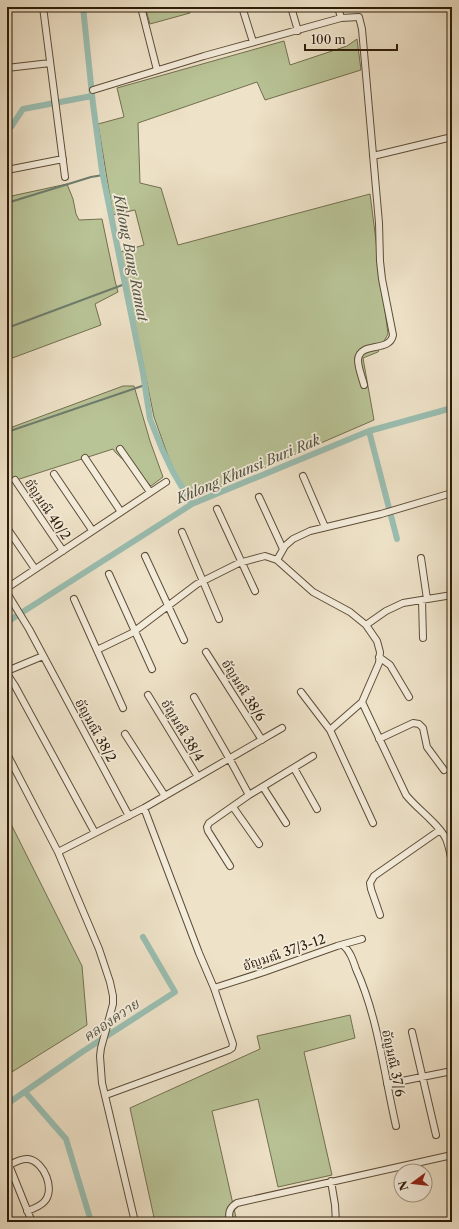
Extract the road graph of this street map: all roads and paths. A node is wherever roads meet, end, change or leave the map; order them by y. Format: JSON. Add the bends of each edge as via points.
{"nodes":[{"id":1,"x":43,"y":7,"type":"edge"},
{"id":2,"x":141,"y":7,"type":"edge"},
{"id":3,"x":242,"y":7,"type":"edge"},
{"id":4,"x":291,"y":7,"type":"edge"},
{"id":5,"x":338,"y":7,"type":"edge"},
{"id":6,"x":341,"y":18,"type":"junction"},
{"id":7,"x":298,"y":31,"type":"junction"},
{"id":8,"x":253,"y":42,"type":"junction"},
{"id":9,"x":50,"y":63,"type":"junction"},
{"id":10,"x":7,"y":68,"type":"edge"},
{"id":11,"x":157,"y":70,"type":"junction"},
{"id":12,"x":93,"y":90,"type":"dead end"},
{"id":13,"x":452,"y":137,"type":"edge"},
{"id":14,"x":373,"y":156,"type":"junction"},
{"id":15,"x":63,"y":159,"type":"junction"},
{"id":16,"x":7,"y":170,"type":"edge"},
{"id":17,"x":65,"y":177,"type":"dead end"},
{"id":18,"x":364,"y":385,"type":"dead end"},
{"id":19,"x":120,"y":449,"type":"dead end"},
{"id":20,"x":85,"y":458,"type":"dead end"},
{"id":21,"x":54,"y":474,"type":"dead end"},
{"id":22,"x":303,"y":476,"type":"dead end"},
{"id":23,"x":15,"y":480,"type":"dead end"},
{"id":24,"x":166,"y":482,"type":"dead end"},
{"id":25,"x":150,"y":492,"type":"junction"},
{"id":26,"x":452,"y":493,"type":"edge"},
{"id":27,"x":259,"y":497,"type":"dead end"},
{"id":28,"x":217,"y":509,"type":"dead end"},
{"id":29,"x":121,"y":512,"type":"junction"},
{"id":30,"x":325,"y":527,"type":"junction"},
{"id":31,"x":7,"y":528,"type":"edge"},
{"id":32,"x":92,"y":530,"type":"junction"},
{"id":33,"x":182,"y":532,"type":"dead end"},
{"id":34,"x":283,"y":549,"type":"junction"},
{"id":35,"x":63,"y":551,"type":"junction"},
{"id":36,"x":145,"y":556,"type":"dead end"},
{"id":37,"x":422,"y":558,"type":"dead end"},
{"id":38,"x":277,"y":560,"type":"junction"},
{"id":39,"x":242,"y":563,"type":"junction"},
{"id":40,"x":35,"y":569,"type":"junction"},
{"id":41,"x":109,"y":574,"type":"dead end"},
{"id":42,"x":203,"y":582,"type":"junction"},
{"id":43,"x":7,"y":588,"type":"edge"},
{"id":44,"x":255,"y":591,"type":"dead end"},
{"id":45,"x":7,"y":594,"type":"edge"},
{"id":46,"x":452,"y":595,"type":"edge"},
{"id":47,"x":74,"y":599,"type":"dead end"},
{"id":48,"x":425,"y":599,"type":"junction"},
{"id":49,"x":168,"y":606,"type":"junction"},
{"id":50,"x":219,"y":619,"type":"dead end"},
{"id":51,"x":366,"y":625,"type":"junction"},
{"id":52,"x":134,"y":631,"type":"junction"},
{"id":53,"x":423,"y":638,"type":"dead end"},
{"id":54,"x":184,"y":640,"type":"dead end"},
{"id":55,"x":97,"y":650,"type":"junction"},
{"id":56,"x":206,"y":652,"type":"dead end"},
{"id":57,"x":43,"y":656,"type":"junction"},
{"id":58,"x":379,"y":657,"type":"junction"},
{"id":59,"x":152,"y":669,"type":"dead end"},
{"id":60,"x":7,"y":672,"type":"edge"},
{"id":61,"x":302,"y":692,"type":"dead end"},
{"id":62,"x":148,"y":695,"type":"dead end"},
{"id":63,"x":194,"y":697,"type":"dead end"},
{"id":64,"x":408,"y":697,"type":"dead end"},
{"id":65,"x":362,"y":702,"type":"junction"},
{"id":66,"x":123,"y":708,"type":"dead end"},
{"id":67,"x":282,"y":728,"type":"dead end"},
{"id":68,"x":330,"y":730,"type":"junction"},
{"id":69,"x":125,"y":734,"type":"dead end"},
{"id":70,"x":262,"y":740,"type":"junction"},
{"id":71,"x":379,"y":740,"type":"junction"},
{"id":72,"x":7,"y":754,"type":"edge"},
{"id":73,"x":313,"y":756,"type":"dead end"},
{"id":74,"x":229,"y":758,"type":"junction"},
{"id":75,"x":294,"y":768,"type":"junction"},
{"id":76,"x":444,"y":770,"type":"dead end"},
{"id":77,"x":198,"y":777,"type":"junction"},
{"id":78,"x":264,"y":787,"type":"junction"},
{"id":79,"x":165,"y":796,"type":"junction"},
{"id":80,"x":249,"y":796,"type":"junction"},
{"id":81,"x":233,"y":807,"type":"junction"},
{"id":82,"x":144,"y":808,"type":"junction"},
{"id":83,"x":317,"y":809,"type":"dead end"},
{"id":84,"x":129,"y":816,"type":"junction"},
{"id":85,"x":286,"y":823,"type":"dead end"},
{"id":86,"x":373,"y":823,"type":"dead end"},
{"id":87,"x":440,"y":830,"type":"junction"},
{"id":88,"x":95,"y":833,"type":"junction"},
{"id":89,"x":258,"y":844,"type":"dead end"},
{"id":90,"x":58,"y":852,"type":"junction"},
{"id":91,"x":452,"y":861,"type":"edge"},
{"id":92,"x":230,"y":866,"type":"dead end"},
{"id":93,"x":380,"y":915,"type":"dead end"},
{"id":94,"x":362,"y":939,"type":"dead end"},
{"id":95,"x":343,"y":945,"type":"junction"},
{"id":96,"x":214,"y":988,"type":"junction"},
{"id":97,"x":412,"y":1032,"type":"dead end"},
{"id":98,"x":452,"y":1071,"type":"edge"},
{"id":99,"x":422,"y":1077,"type":"junction"},
{"id":100,"x":387,"y":1084,"type":"junction"},
{"id":101,"x":106,"y":1095,"type":"junction"},
{"id":102,"x":396,"y":1126,"type":"dead end"},
{"id":103,"x":436,"y":1135,"type":"dead end"},
{"id":104,"x":452,"y":1155,"type":"edge"},
{"id":105,"x":8,"y":1166,"type":"edge"},
{"id":106,"x":331,"y":1182,"type":"junction"},
{"id":107,"x":27,"y":1212,"type":"junction"},
{"id":108,"x":32,"y":1222,"type":"edge"},
{"id":109,"x":135,"y":1222,"type":"edge"},
{"id":110,"x":230,"y":1222,"type":"edge"},
{"id":111,"x":336,"y":1222,"type":"edge"}],
"edges":[{"from":1,"to":9,"type":"street"},
{"from":2,"to":11,"type":"street"},
{"from":3,"to":8,"type":"street"},
{"from":4,"to":7,"type":"street"},
{"from":5,"to":6,"type":"street"},
{"from":6,"to":7,"type":"street"},
{"from":6,"to":14,"type":"street","via":[[359,17],[362,29]]},
{"from":7,"to":8,"type":"street"},
{"from":8,"to":11,"type":"street"},
{"from":9,"to":10,"type":"street"},
{"from":9,"to":15,"type":"street"},
{"from":11,"to":12,"type":"street"},
{"from":13,"to":14,"type":"street"},
{"from":14,"to":18,"type":"street","via":[[382,279],[393,335],[388,344],[364,350],[360,354],[358,360]]},
{"from":15,"to":16,"type":"street"},
{"from":15,"to":17,"type":"street"},
{"from":19,"to":25,"type":"street"},
{"from":20,"to":29,"type":"street"},
{"from":21,"to":32,"type":"street"},
{"from":22,"to":30,"type":"street"},
{"from":23,"to":35,"type":"street","name":"อัญมณี 40/2"},
{"from":24,"to":25,"type":"street"},
{"from":25,"to":29,"type":"street"},
{"from":26,"to":30,"type":"street"},
{"from":27,"to":34,"type":"street"},
{"from":28,"to":39,"type":"street"},
{"from":29,"to":32,"type":"street"},
{"from":30,"to":34,"type":"street","via":[[293,539]]},
{"from":31,"to":40,"type":"street"},
{"from":32,"to":35,"type":"street"},
{"from":33,"to":42,"type":"street"},
{"from":34,"to":38,"type":"street"},
{"from":35,"to":40,"type":"street"},
{"from":36,"to":49,"type":"street"},
{"from":37,"to":48,"type":"street"},
{"from":38,"to":39,"type":"street","via":[[265,556]]},
{"from":38,"to":51,"type":"street","via":[[313,592],[350,612]]},
{"from":39,"to":42,"type":"street"},
{"from":39,"to":44,"type":"street"},
{"from":40,"to":43,"type":"street"},
{"from":41,"to":52,"type":"street"},
{"from":42,"to":49,"type":"street"},
{"from":42,"to":50,"type":"street"},
{"from":45,"to":57,"type":"street","name":"อัญมณี 38/2"},
{"from":46,"to":48,"type":"street"},
{"from":47,"to":55,"type":"street"},
{"from":48,"to":51,"type":"street","via":[[391,608]]},
{"from":48,"to":53,"type":"street"},
{"from":49,"to":52,"type":"street"},
{"from":49,"to":54,"type":"street"},
{"from":51,"to":58,"type":"street","via":[[377,641]]},
{"from":52,"to":55,"type":"street"},
{"from":52,"to":59,"type":"street"},
{"from":55,"to":66,"type":"street"},
{"from":56,"to":70,"type":"street","name":"อัญมณี 38/6"},
{"from":57,"to":60,"type":"street"},
{"from":57,"to":84,"type":"street","name":"อัญมณี 38/2"},
{"from":58,"to":64,"type":"street","via":[[390,665]]},
{"from":58,"to":65,"type":"street","via":[[379,663]]},
{"from":60,"to":88,"type":"street"},
{"from":61,"to":68,"type":"street"},
{"from":62,"to":77,"type":"street","name":"อัญมณี 38/4"},
{"from":63,"to":74,"type":"street"},
{"from":65,"to":68,"type":"street"},
{"from":65,"to":71,"type":"street"},
{"from":67,"to":70,"type":"street"},
{"from":68,"to":86,"type":"street"},
{"from":69,"to":79,"type":"street"},
{"from":70,"to":74,"type":"street"},
{"from":71,"to":76,"type":"street","via":[[413,723],[419,724],[423,728],[427,747]]},
{"from":71,"to":87,"type":"street","via":[[406,795]]},
{"from":72,"to":90,"type":"street"},
{"from":73,"to":75,"type":"street"},
{"from":74,"to":77,"type":"street"},
{"from":74,"to":80,"type":"street"},
{"from":75,"to":78,"type":"street"},
{"from":75,"to":83,"type":"street"},
{"from":77,"to":79,"type":"street"},
{"from":78,"to":80,"type":"street"},
{"from":78,"to":85,"type":"street"},
{"from":79,"to":82,"type":"street"},
{"from":80,"to":81,"type":"street"},
{"from":81,"to":89,"type":"street"},
{"from":81,"to":92,"type":"street","via":[[207,827]]},
{"from":82,"to":84,"type":"street"},
{"from":82,"to":96,"type":"street"},
{"from":84,"to":88,"type":"street"},
{"from":87,"to":91,"type":"street","via":[[446,839]]},
{"from":87,"to":93,"type":"street","via":[[374,876],[370,882],[371,889]]},
{"from":88,"to":90,"type":"street"},
{"from":90,"to":101,"type":"street","via":[[99,949],[113,996],[101,1048],[102,1077]]},
{"from":94,"to":95,"type":"street","name":"อัญมณี 37/3-12"},
{"from":95,"to":96,"type":"street","name":"อัญมณี 37/3-12"},
{"from":95,"to":100,"type":"street","name":"อัญมณี 37/6","via":[[366,991]]},
{"from":96,"to":101,"type":"street","via":[[233,1039],[232,1048]]},
{"from":97,"to":99,"type":"street"},
{"from":98,"to":99,"type":"street"},
{"from":99,"to":100,"type":"street"},
{"from":99,"to":103,"type":"street"},
{"from":100,"to":102,"type":"street","name":"อัญมณี 37/6"},
{"from":101,"to":109,"type":"street"},
{"from":104,"to":106,"type":"street"},
{"from":105,"to":107,"type":"street"},
{"from":105,"to":107,"type":"street","via":[[26,1159],[32,1160],[46,1176],[48,1195],[44,1202]]},
{"from":106,"to":110,"type":"street","via":[[237,1202],[229,1212]]},
{"from":106,"to":111,"type":"street","via":[[336,1205]]},
{"from":107,"to":108,"type":"street"}]}
